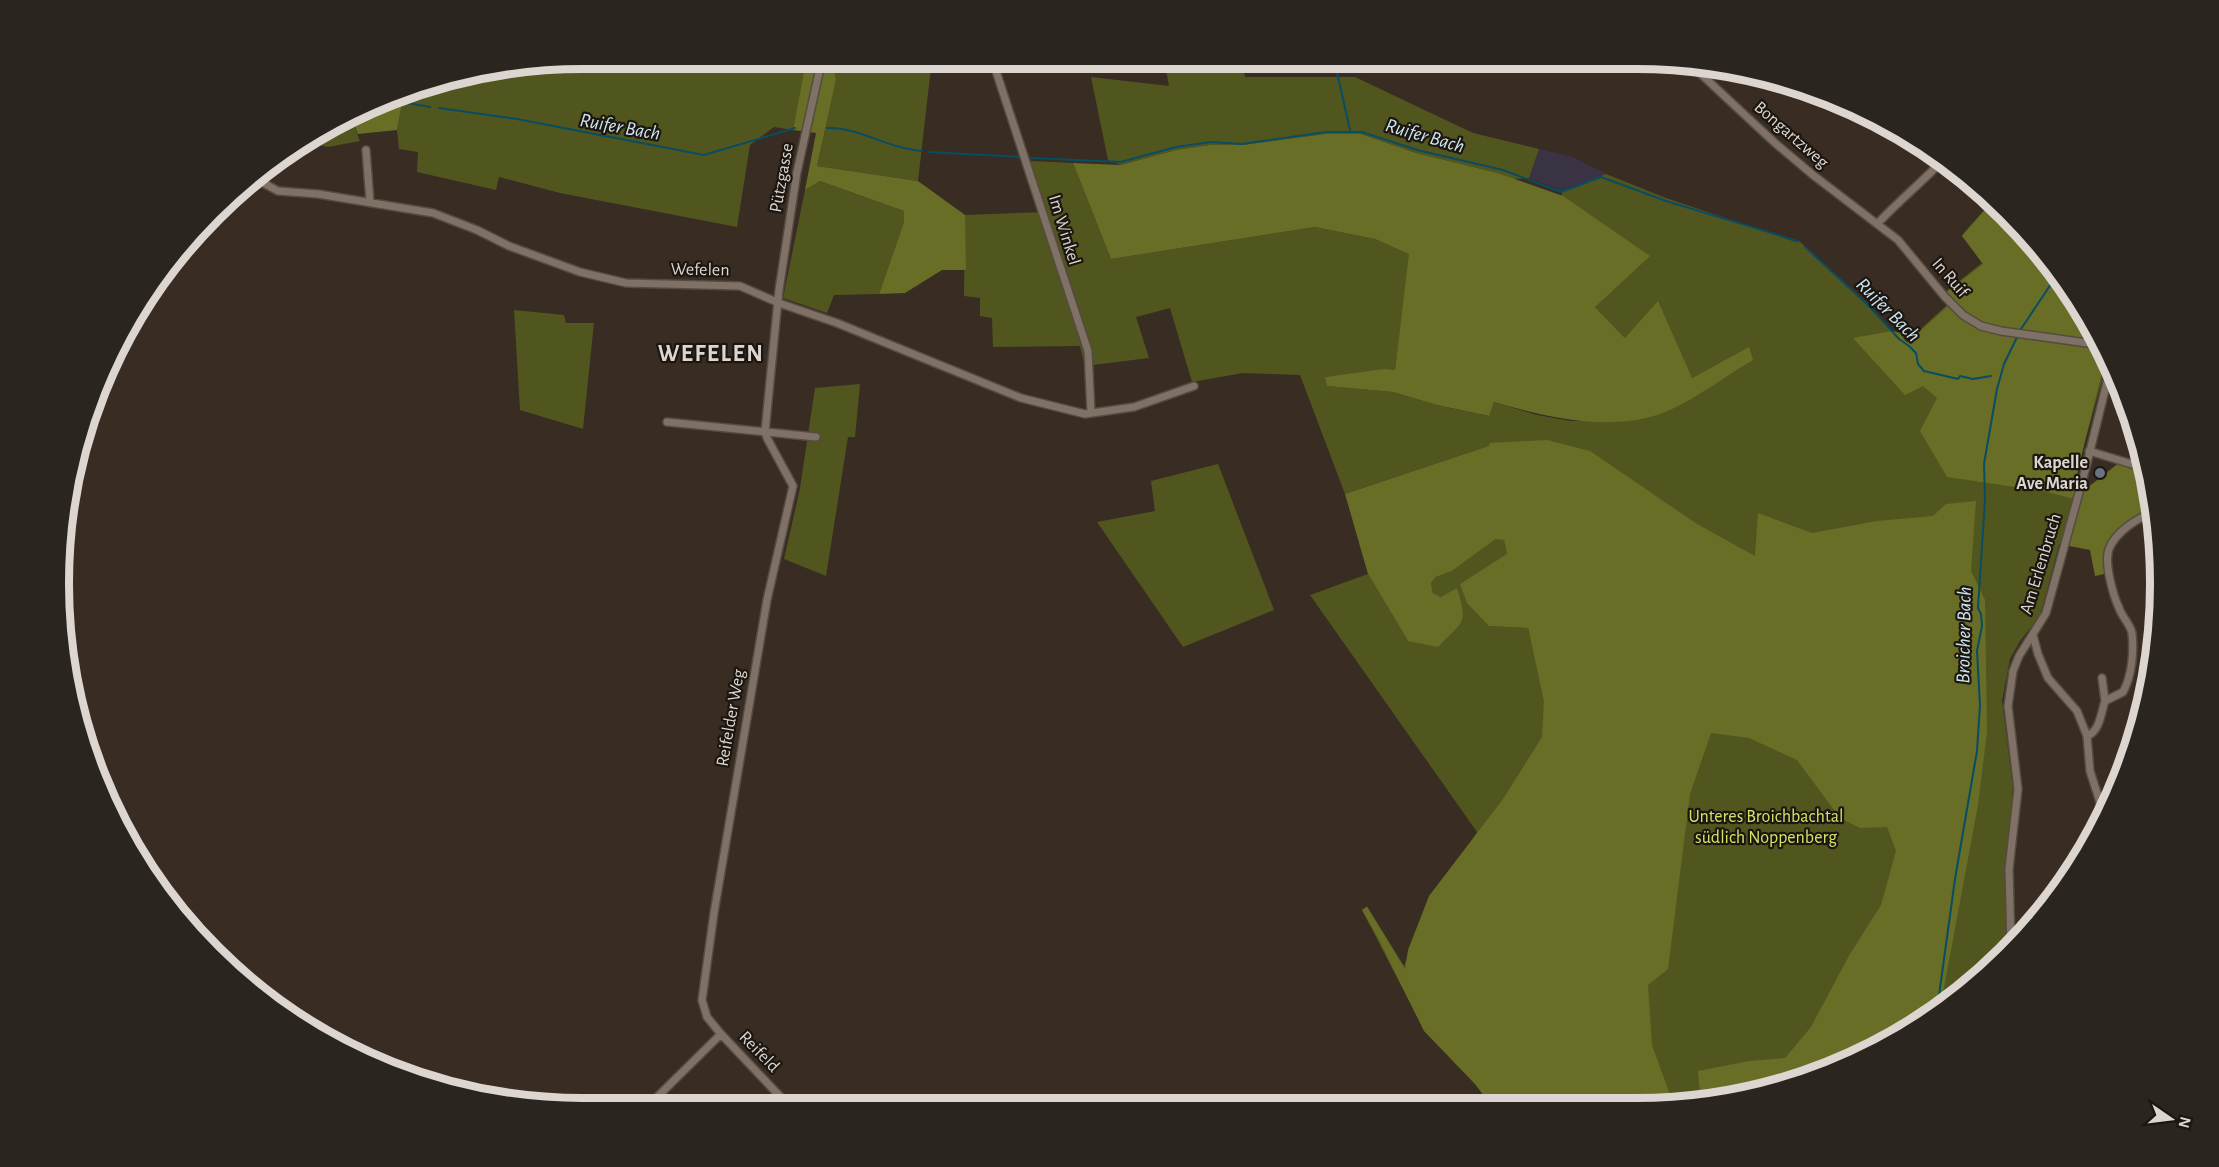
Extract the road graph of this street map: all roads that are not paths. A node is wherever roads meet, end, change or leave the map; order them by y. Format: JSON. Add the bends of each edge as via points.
{"nodes":[{"id":1,"x":820,"y":69,"type":"edge"},
{"id":2,"x":995,"y":69,"type":"edge"},
{"id":3,"x":1699,"y":73,"type":"edge"},
{"id":4,"x":366,"y":150,"type":"dead end"},
{"id":5,"x":1937,"y":167,"type":"edge"},
{"id":6,"x":262,"y":182,"type":"edge"},
{"id":7,"x":370,"y":202,"type":"junction"},
{"id":8,"x":1878,"y":223,"type":"junction"},
{"id":9,"x":779,"y":303,"type":"junction"},
{"id":10,"x":2090,"y":343,"type":"edge"},
{"id":11,"x":2107,"y":378,"type":"edge"},
{"id":12,"x":1194,"y":386,"type":"dead end"},
{"id":13,"x":1091,"y":413,"type":"junction"},
{"id":14,"x":667,"y":422,"type":"dead end"},
{"id":15,"x":765,"y":432,"type":"junction"},
{"id":16,"x":816,"y":437,"type":"dead end"},
{"id":17,"x":2089,"y":451,"type":"junction"},
{"id":18,"x":2135,"y":463,"type":"edge"},
{"id":19,"x":2146,"y":516,"type":"edge"},
{"id":20,"x":2033,"y":635,"type":"junction"},
{"id":21,"x":2102,"y":678,"type":"dead end"},
{"id":22,"x":2105,"y":700,"type":"junction"},
{"id":23,"x":2087,"y":736,"type":"junction"},
{"id":24,"x":2100,"y":804,"type":"edge"},
{"id":25,"x":2011,"y":935,"type":"edge"},
{"id":26,"x":707,"y":1017,"type":"joint"},
{"id":27,"x":720,"y":1034,"type":"junction"},
{"id":28,"x":655,"y":1098,"type":"edge"},
{"id":29,"x":781,"y":1098,"type":"edge"}],
"edges":[{"from":1,"to":9,"type":"street","name":"Pützgasse","via":[[797,172]]},
{"from":2,"to":13,"type":"street","name":"Im Winkel","via":[[1088,351]]},
{"from":3,"to":8,"type":"street","name":"Bongartzweg","via":[[1813,175]]},
{"from":4,"to":7,"type":"street"},
{"from":5,"to":8,"type":"street"},
{"from":6,"to":7,"type":"street","name":"Wefelen","via":[[278,191]]},
{"from":7,"to":9,"type":"street","name":"Wefelen","via":[[433,213],[580,272],[626,283],[740,286]]},
{"from":8,"to":10,"type":"street","name":"In Ruif","via":[[1898,240],[1945,297],[1981,326]]},
{"from":9,"to":13,"type":"street","name":"Wefelen","via":[[1021,398]]},
{"from":9,"to":15,"type":"street"},
{"from":11,"to":17,"type":"street","name":"Am Erlenbruch"},
{"from":12,"to":13,"type":"street","name":"Wefelen","via":[[1134,406]]},
{"from":14,"to":15,"type":"street"},
{"from":15,"to":16,"type":"street"},
{"from":15,"to":26,"type":"street","name":"Reifelder Weg","via":[[793,486],[767,600],[714,913],[702,1000]]},
{"from":17,"to":18,"type":"street"},
{"from":17,"to":20,"type":"street","name":"Am Erlenbruch","via":[[2046,613]]},
{"from":19,"to":22,"type":"street","via":[[2133,522],[2109,550],[2109,573],[2119,610],[2132,632],[2132,652],[2123,692]]},
{"from":20,"to":23,"type":"street","via":[[2048,678],[2077,711]]},
{"from":20,"to":25,"type":"street","name":"Am Erlenbruch","via":[[2013,671],[2008,706],[2018,789],[2009,869]]},
{"from":21,"to":22,"type":"street"},
{"from":22,"to":23,"type":"street","via":[[2097,728]]},
{"from":23,"to":24,"type":"street","via":[[2090,771]]},
{"from":26,"to":27,"type":"street","name":"Reifeld"},
{"from":27,"to":28,"type":"street"},
{"from":27,"to":29,"type":"street","name":"Reifeld"}]}
